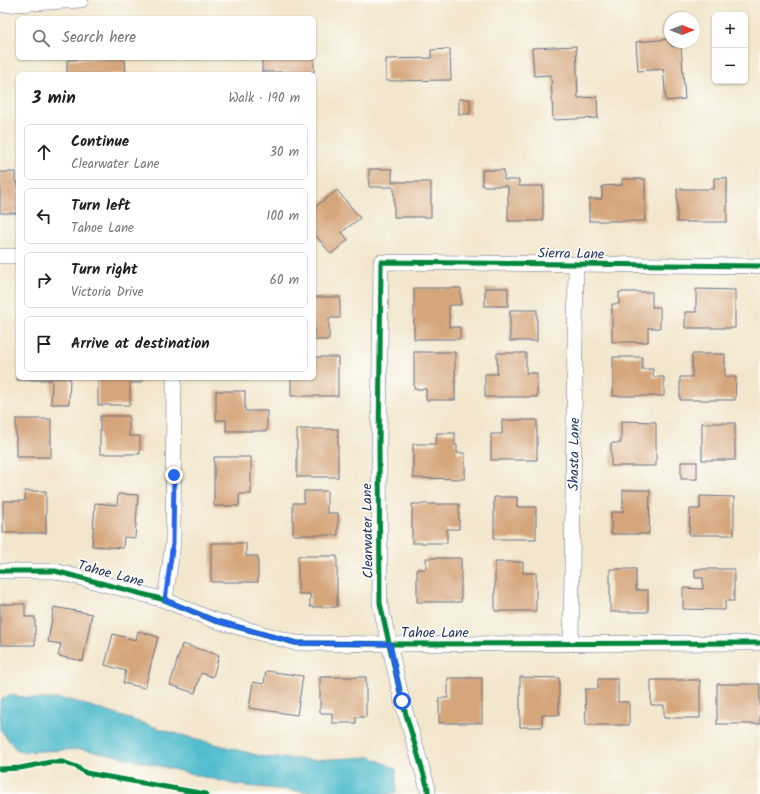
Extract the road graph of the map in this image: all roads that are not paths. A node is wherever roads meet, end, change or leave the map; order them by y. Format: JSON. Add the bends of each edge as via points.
{"nodes":[{"id":1,"x":81,"y":0,"type":"edge"},
{"id":2,"x":0,"y":5,"type":"edge"},
{"id":3,"x":0,"y":256,"type":"edge"},
{"id":4,"x":16,"y":256,"type":"edge"},
{"id":5,"x":381,"y":262,"type":"joint"},
{"id":6,"x":576,"y":265,"type":"junction"},
{"id":7,"x":760,"y":266,"type":"edge"},
{"id":8,"x":174,"y":380,"type":"edge"},
{"id":9,"x":0,"y":571,"type":"edge"},
{"id":10,"x":165,"y":600,"type":"junction"},
{"id":11,"x":760,"y":643,"type":"edge"},
{"id":12,"x":390,"y":644,"type":"junction"},
{"id":13,"x":571,"y":644,"type":"junction"},
{"id":14,"x":428,"y":794,"type":"edge"}],
"edges":[{"from":1,"to":2,"type":"street"},
{"from":3,"to":4,"type":"street"},
{"from":5,"to":6,"type":"street","name":"Sierra Lane"},
{"from":5,"to":12,"type":"street","name":"Clearwater Lane","via":[[380,603]]},
{"from":6,"to":7,"type":"street","name":"Sierra Lane"},
{"from":6,"to":13,"type":"street","name":"Shasta Lane"},
{"from":8,"to":10,"type":"street","via":[[173,543]]},
{"from":9,"to":10,"type":"street","name":"Tahoe Lane","via":[[55,571]]},
{"from":10,"to":12,"type":"street","name":"Tahoe Lane","via":[[213,620],[296,643]]},
{"from":11,"to":13,"type":"street","name":"Tahoe Lane"},
{"from":12,"to":13,"type":"street","name":"Tahoe Lane"},
{"from":12,"to":14,"type":"street","name":"Clearwater Lane","via":[[402,701]]}]}
